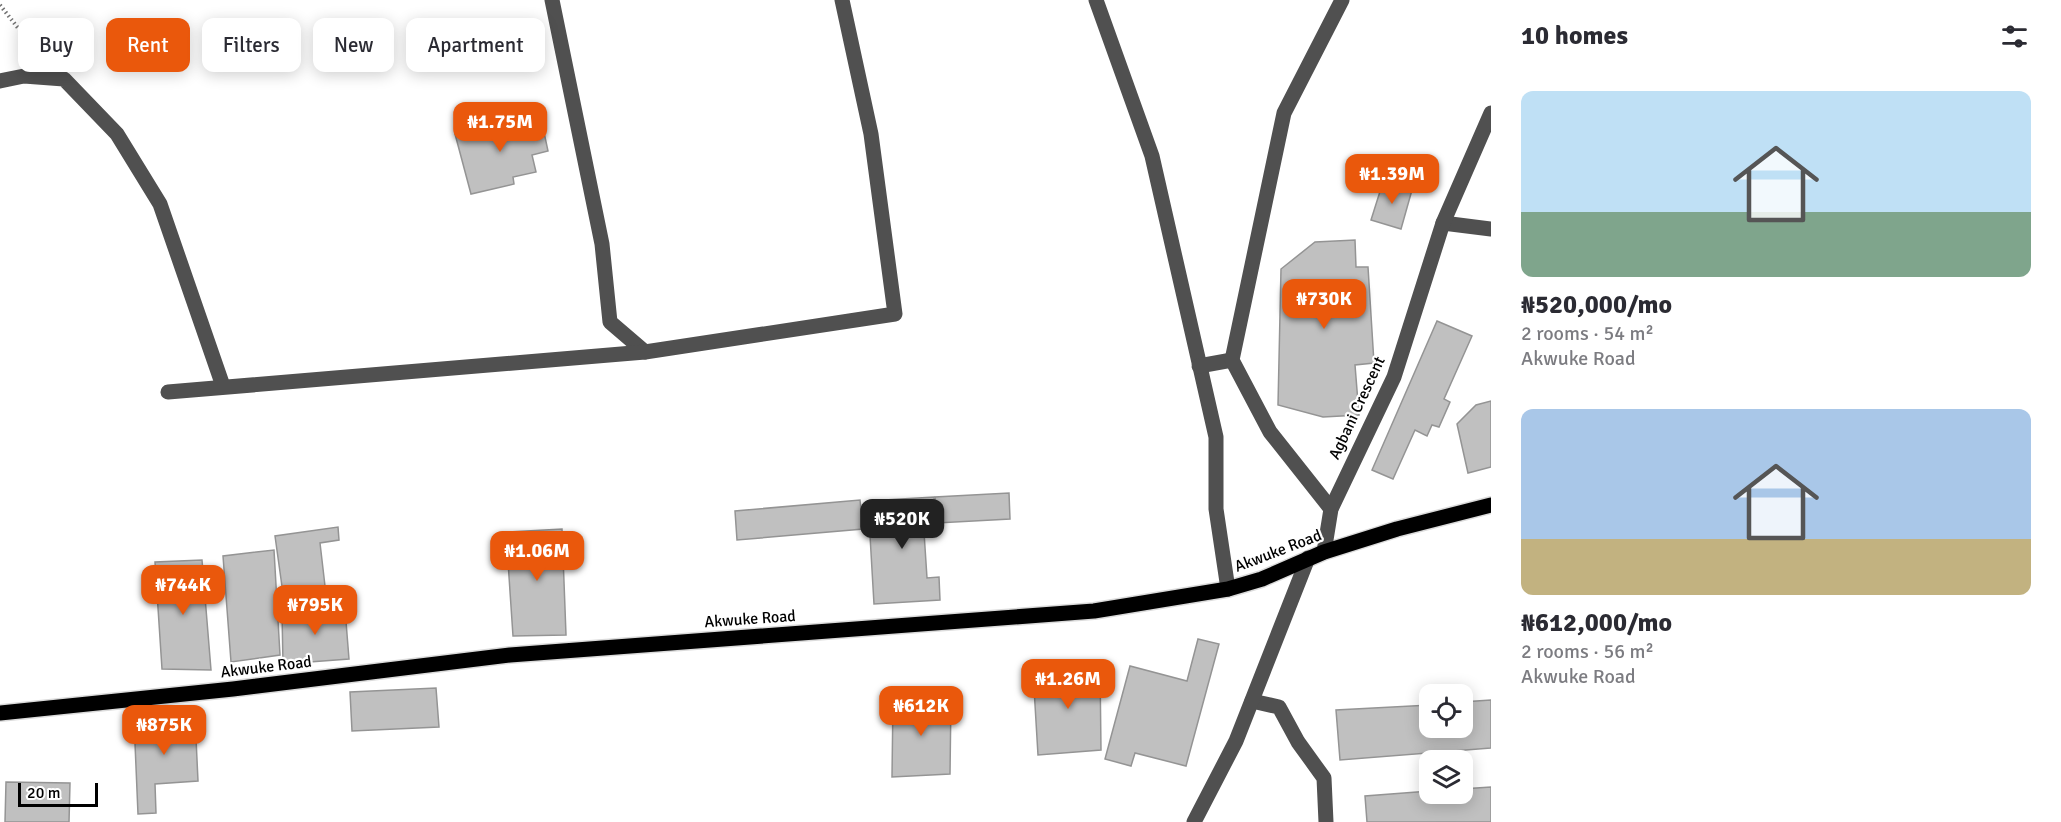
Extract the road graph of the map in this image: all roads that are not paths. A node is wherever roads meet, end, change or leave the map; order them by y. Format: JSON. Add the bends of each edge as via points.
{"nodes":[{"id":1,"x":552,"y":0,"type":"edge"},
{"id":2,"x":842,"y":0,"type":"edge"},
{"id":3,"x":1096,"y":0,"type":"edge"},
{"id":4,"x":1342,"y":0,"type":"edge"},
{"id":5,"x":0,"y":81,"type":"edge"},
{"id":6,"x":1491,"y":113,"type":"edge"},
{"id":7,"x":1443,"y":223,"type":"junction"},
{"id":8,"x":1491,"y":229,"type":"edge"},
{"id":9,"x":645,"y":352,"type":"junction"},
{"id":10,"x":1232,"y":360,"type":"junction"},
{"id":11,"x":1199,"y":366,"type":"junction"},
{"id":12,"x":223,"y":386,"type":"junction"},
{"id":13,"x":168,"y":392,"type":"dead end"},
{"id":14,"x":1491,"y":505,"type":"edge"},
{"id":15,"x":1331,"y":509,"type":"junction"},
{"id":16,"x":1324,"y":552,"type":"junction"},
{"id":17,"x":1308,"y":558,"type":"junction"},
{"id":18,"x":1228,"y":589,"type":"junction"},
{"id":19,"x":1252,"y":701,"type":"junction"},
{"id":20,"x":0,"y":713,"type":"edge"},
{"id":21,"x":1194,"y":822,"type":"edge"},
{"id":22,"x":1326,"y":822,"type":"edge"}],
"edges":[{"from":1,"to":9,"type":"street","via":[[602,244],[610,322]]},
{"from":2,"to":9,"type":"street","via":[[871,134],[895,314]]},
{"from":3,"to":11,"type":"street","via":[[1152,156]]},
{"from":4,"to":10,"type":"street","via":[[1284,113]]},
{"from":5,"to":12,"type":"street","via":[[24,76],[64,79],[117,134],[160,204]]},
{"from":6,"to":7,"type":"street","name":"Agbani Crescent"},
{"from":7,"to":8,"type":"street"},
{"from":7,"to":15,"type":"street","name":"Agbani Crescent","via":[[1394,377]]},
{"from":9,"to":12,"type":"street"},
{"from":10,"to":11,"type":"street"},
{"from":10,"to":15,"type":"street","via":[[1270,432]]},
{"from":11,"to":18,"type":"street","via":[[1216,437],[1216,509]]},
{"from":12,"to":13,"type":"street"},
{"from":14,"to":16,"type":"main road","name":"Akwuke Road"},
{"from":15,"to":16,"type":"street","name":"Agbani Crescent"},
{"from":16,"to":17,"type":"main road","name":"Akwuke Road"},
{"from":17,"to":18,"type":"main road","name":"Akwuke Road"},
{"from":17,"to":19,"type":"street"},
{"from":18,"to":20,"type":"main road","name":"Akwuke Road","via":[[1094,611],[510,655]]},
{"from":19,"to":21,"type":"street"},
{"from":19,"to":22,"type":"street","via":[[1279,707],[1324,778]]}]}
